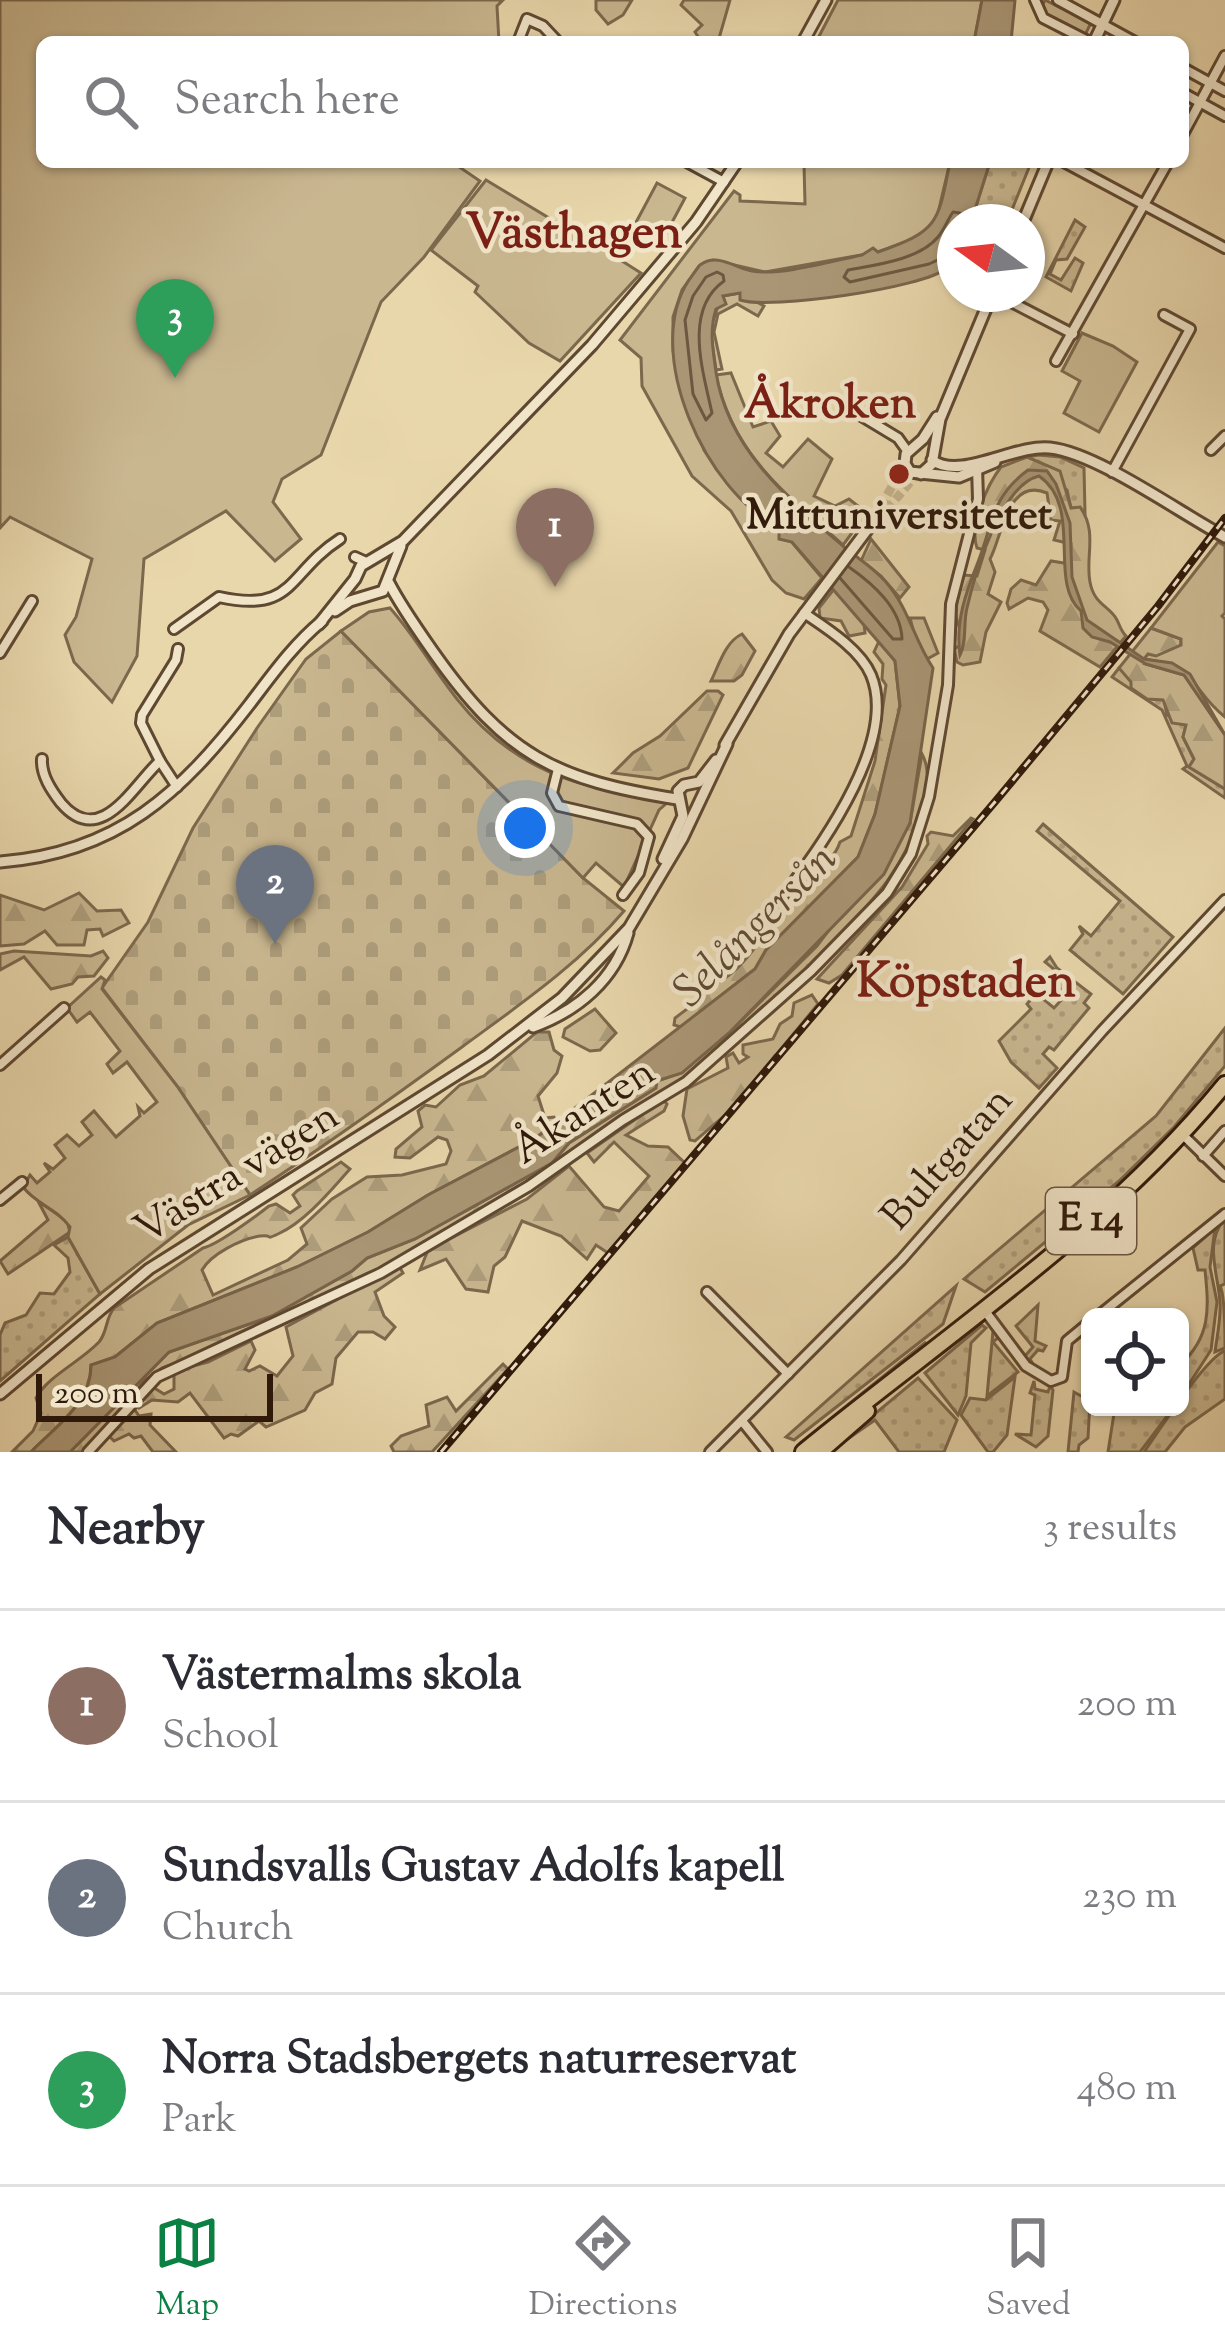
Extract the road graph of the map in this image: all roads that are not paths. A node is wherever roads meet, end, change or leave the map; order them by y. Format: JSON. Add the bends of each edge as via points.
{"nodes":[{"id":1,"x":826,"y":0,"type":"edge"},
{"id":2,"x":1035,"y":0,"type":"edge"},
{"id":3,"x":1058,"y":0,"type":"edge"},
{"id":4,"x":1114,"y":0,"type":"edge"},
{"id":5,"x":1102,"y":25,"type":"junction"},
{"id":6,"x":520,"y":36,"type":"edge"},
{"id":7,"x":552,"y":36,"type":"edge"},
{"id":8,"x":806,"y":36,"type":"edge"},
{"id":9,"x":1080,"y":36,"type":"edge"},
{"id":10,"x":1096,"y":36,"type":"edge"},
{"id":11,"x":1123,"y":36,"type":"edge"},
{"id":12,"x":1225,"y":56,"type":"edge"},
{"id":13,"x":1189,"y":71,"type":"edge"},
{"id":14,"x":1210,"y":83,"type":"junction"},
{"id":15,"x":1225,"y":91,"type":"edge"},
{"id":16,"x":1189,"y":97,"type":"edge"},
{"id":17,"x":1200,"y":103,"type":"junction"},
{"id":18,"x":1225,"y":116,"type":"edge"},
{"id":19,"x":1189,"y":123,"type":"edge"},
{"id":20,"x":698,"y":168,"type":"edge"},
{"id":21,"x":733,"y":168,"type":"edge"},
{"id":22,"x":1046,"y":168,"type":"edge"},
{"id":23,"x":1076,"y":168,"type":"edge"},
{"id":24,"x":1165,"y":168,"type":"edge"},
{"id":25,"x":724,"y":182,"type":"junction"},
{"id":26,"x":1030,"y":204,"type":"edge"},
{"id":27,"x":1145,"y":204,"type":"junction"},
{"id":28,"x":1225,"y":248,"type":"edge"},
{"id":29,"x":986,"y":312,"type":"edge"},
{"id":30,"x":1030,"y":312,"type":"edge"},
{"id":31,"x":1164,"y":315,"type":"dead end"},
{"id":32,"x":1073,"y":334,"type":"junction"},
{"id":33,"x":1056,"y":361,"type":"dead end"},
{"id":34,"x":947,"y":404,"type":"junction"},
{"id":35,"x":844,"y":406,"type":"dead end"},
{"id":36,"x":1225,"y":436,"type":"edge"},
{"id":37,"x":911,"y":450,"type":"junction"},
{"id":38,"x":1211,"y":450,"type":"dead end"},
{"id":39,"x":932,"y":458,"type":"junction"},
{"id":40,"x":976,"y":466,"type":"junction"},
{"id":41,"x":1111,"y":473,"type":"junction"},
{"id":42,"x":921,"y":474,"type":"junction"},
{"id":43,"x":867,"y":530,"type":"tunnel mouth"},
{"id":44,"x":1225,"y":537,"type":"edge"},
{"id":45,"x":340,"y":539,"type":"dead end"},
{"id":46,"x":403,"y":541,"type":"junction"},
{"id":47,"x":363,"y":568,"type":"junction"},
{"id":48,"x":389,"y":578,"type":"junction"},
{"id":49,"x":380,"y":593,"type":"junction"},
{"id":50,"x":367,"y":594,"type":"junction"},
{"id":51,"x":32,"y":601,"type":"dead end"},
{"id":52,"x":403,"y":609,"type":"junction"},
{"id":53,"x":804,"y":613,"type":"junction"},
{"id":54,"x":319,"y":624,"type":"junction"},
{"id":55,"x":174,"y":629,"type":"dead end"},
{"id":56,"x":178,"y":649,"type":"dead end"},
{"id":57,"x":0,"y":653,"type":"edge"},
{"id":58,"x":42,"y":759,"type":"dead end"},
{"id":59,"x":160,"y":760,"type":"junction"},
{"id":60,"x":558,"y":769,"type":"junction"},
{"id":61,"x":682,"y":786,"type":"junction"},
{"id":62,"x":178,"y":789,"type":"junction"},
{"id":63,"x":698,"y":789,"type":"junction"},
{"id":64,"x":645,"y":791,"type":"junction"},
{"id":65,"x":679,"y":802,"type":"junction"},
{"id":66,"x":695,"y":806,"type":"junction"},
{"id":67,"x":0,"y":862,"type":"edge"},
{"id":68,"x":663,"y":867,"type":"junction"},
{"id":69,"x":623,"y":895,"type":"dead end"},
{"id":70,"x":1225,"y":900,"type":"edge"},
{"id":71,"x":746,"y":940,"type":"dead end"},
{"id":72,"x":64,"y":1008,"type":"dead end"},
{"id":73,"x":0,"y":1065,"type":"edge"},
{"id":74,"x":1225,"y":1084,"type":"edge"},
{"id":75,"x":1225,"y":1131,"type":"edge"},
{"id":76,"x":1183,"y":1135,"type":"junction"},
{"id":77,"x":1203,"y":1156,"type":"junction"},
{"id":78,"x":1225,"y":1175,"type":"edge"},
{"id":79,"x":22,"y":1182,"type":"dead end"},
{"id":80,"x":0,"y":1200,"type":"edge"},
{"id":81,"x":1225,"y":1214,"type":"edge"},
{"id":82,"x":707,"y":1292,"type":"dead end"},
{"id":83,"x":1107,"y":1308,"type":"edge"},
{"id":84,"x":985,"y":1310,"type":"junction"},
{"id":85,"x":1081,"y":1328,"type":"edge"},
{"id":86,"x":943,"y":1344,"type":"junction"},
{"id":87,"x":788,"y":1374,"type":"junction"},
{"id":88,"x":0,"y":1394,"type":"edge"},
{"id":89,"x":742,"y":1421,"type":"junction"},
{"id":90,"x":767,"y":1449,"type":"edge"},
{"id":91,"x":88,"y":1452,"type":"edge"},
{"id":92,"x":710,"y":1452,"type":"edge"},
{"id":93,"x":803,"y":1452,"type":"edge"},
{"id":94,"x":820,"y":1452,"type":"edge"}],
"edges":[{"from":1,"to":8,"type":"street"},
{"from":2,"to":9,"type":"street","via":[[1043,18]]},
{"from":3,"to":5,"type":"street"},
{"from":4,"to":5,"type":"street"},
{"from":5,"to":10,"type":"street"},
{"from":5,"to":11,"type":"street"},
{"from":6,"to":7,"type":"street","via":[[527,19]]},
{"from":12,"to":14,"type":"street"},
{"from":13,"to":14,"type":"street"},
{"from":14,"to":15,"type":"street"},
{"from":14,"to":17,"type":"street"},
{"from":16,"to":17,"type":"street"},
{"from":17,"to":18,"type":"street"},
{"from":17,"to":19,"type":"street"},
{"from":20,"to":25,"type":"street"},
{"from":21,"to":25,"type":"street"},
{"from":22,"to":26,"type":"street"},
{"from":23,"to":27,"type":"street"},
{"from":24,"to":27,"type":"street"},
{"from":25,"to":46,"type":"street","via":[[592,345]]},
{"from":27,"to":28,"type":"street"},
{"from":27,"to":32,"type":"street"},
{"from":29,"to":34,"type":"street"},
{"from":30,"to":32,"type":"street"},
{"from":31,"to":41,"type":"street","via":[[1190,329]]},
{"from":32,"to":33,"type":"street"},
{"from":34,"to":37,"type":"street"},
{"from":34,"to":39,"type":"street"},
{"from":35,"to":37,"type":"street"},
{"from":36,"to":38,"type":"street"},
{"from":37,"to":39,"type":"street","via":[[924,448]]},
{"from":37,"to":42,"type":"street","via":[[907,467]]},
{"from":39,"to":40,"type":"street","via":[[950,468]]},
{"from":39,"to":42,"type":"street"},
{"from":40,"to":41,"type":"street","via":[[1053,448]]},
{"from":40,"to":42,"type":"street","via":[[959,477]]},
{"from":40,"to":91,"type":"street","name":"Åkanten","via":[[978,499],[951,604],[948,685],[929,797],[911,854],[887,893],[686,1082],[381,1274],[157,1377]]},
{"from":41,"to":44,"type":"street"},
{"from":43,"to":53,"type":"street"},
{"from":45,"to":55,"type":"street","via":[[281,595],[252,603],[219,597]]},
{"from":46,"to":47,"type":"street"},
{"from":46,"to":48,"type":"street"},
{"from":47,"to":48,"type":"street","via":[[381,563]]},
{"from":47,"to":50,"type":"street"},
{"from":47,"to":54,"type":"street"},
{"from":48,"to":49,"type":"street"},
{"from":48,"to":52,"type":"street"},
{"from":49,"to":50,"type":"street"},
{"from":49,"to":52,"type":"street"},
{"from":50,"to":54,"type":"street"},
{"from":51,"to":57,"type":"street"},
{"from":52,"to":60,"type":"street","via":[[485,721]]},
{"from":53,"to":63,"type":"street"},
{"from":53,"to":71,"type":"street","via":[[865,663],[874,720],[837,819]]},
{"from":54,"to":62,"type":"street"},
{"from":56,"to":59,"type":"street","via":[[142,715]]},
{"from":58,"to":59,"type":"street","via":[[52,791],[87,820],[128,799]]},
{"from":59,"to":62,"type":"street"},
{"from":60,"to":64,"type":"street"},
{"from":60,"to":69,"type":"street","via":[[552,787],[559,806],[637,824],[650,837]]},
{"from":61,"to":63,"type":"street"},
{"from":61,"to":64,"type":"street"},
{"from":61,"to":65,"type":"street","name":"Västra vägen"},
{"from":62,"to":67,"type":"street","via":[[91,842]]},
{"from":63,"to":66,"type":"street","name":"Västra vägen"},
{"from":64,"to":65,"type":"street"},
{"from":65,"to":66,"type":"street"},
{"from":65,"to":68,"type":"street","name":"Västra vägen","via":[[681,824]]},
{"from":66,"to":68,"type":"street","name":"Västra vägen"},
{"from":68,"to":88,"type":"street","name":"Västra vägen","via":[[629,928],[525,1029],[149,1269]]},
{"from":70,"to":87,"type":"street","name":"Bultgatan"},
{"from":72,"to":73,"type":"street"},
{"from":74,"to":76,"type":"highway","number":"E 14"},
{"from":75,"to":77,"type":"street"},
{"from":76,"to":77,"type":"street"},
{"from":76,"to":84,"type":"highway","number":"E 14"},
{"from":77,"to":78,"type":"street"},
{"from":79,"to":80,"type":"street"},
{"from":81,"to":83,"type":"street"},
{"from":82,"to":87,"type":"street"},
{"from":84,"to":85,"type":"street","via":[[1026,1366],[1052,1381],[1062,1377],[1070,1336]]},
{"from":84,"to":86,"type":"highway","number":"E 14"},
{"from":86,"to":93,"type":"highway","number":"E 14"},
{"from":86,"to":94,"type":"highway","number":"E 14"},
{"from":87,"to":89,"type":"street","name":"Bultgatan"},
{"from":89,"to":90,"type":"street"},
{"from":89,"to":92,"type":"street","name":"Bultgatan"}]}
